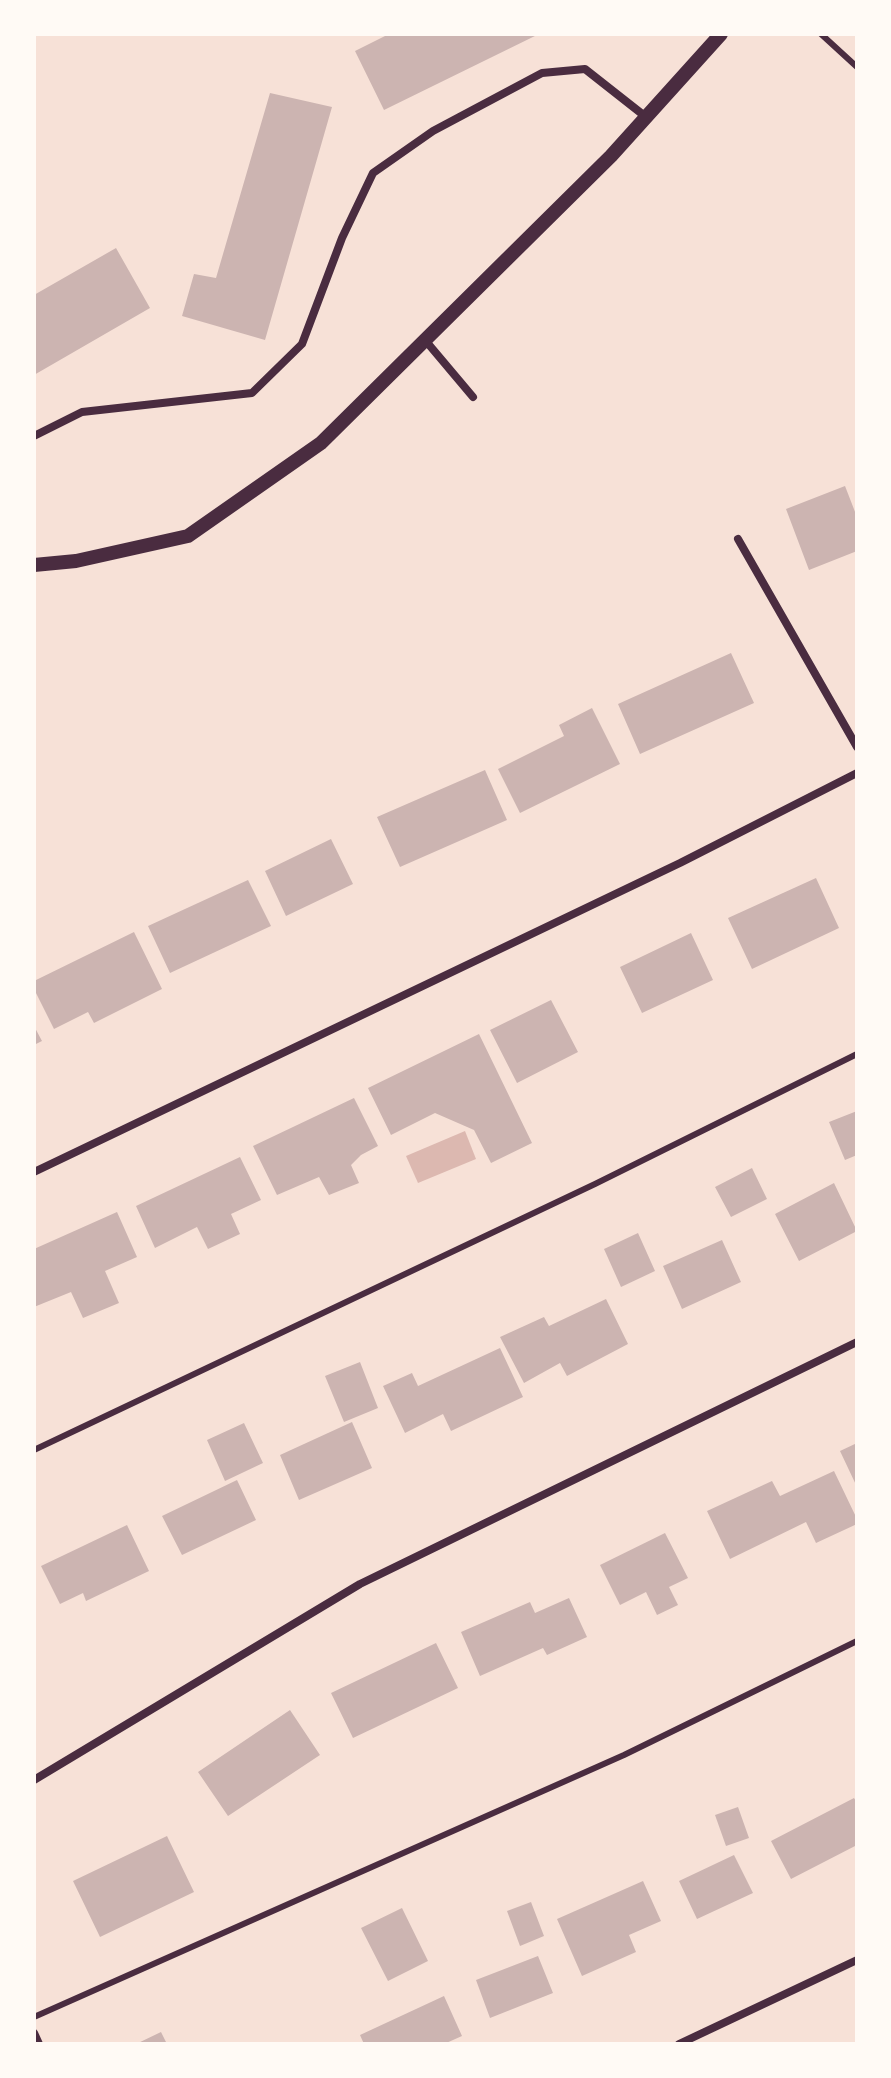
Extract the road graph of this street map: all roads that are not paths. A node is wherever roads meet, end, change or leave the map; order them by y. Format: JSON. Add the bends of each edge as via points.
{"nodes":[{"id":1,"x":721,"y":34,"type":"edge"},
{"id":2,"x":821,"y":34,"type":"edge"},
{"id":3,"x":857,"y":67,"type":"edge"},
{"id":4,"x":646,"y":117,"type":"junction"},
{"id":5,"x":425,"y":340,"type":"junction"},
{"id":6,"x":473,"y":397,"type":"dead end"},
{"id":7,"x":34,"y":436,"type":"edge"},
{"id":8,"x":738,"y":539,"type":"dead end"},
{"id":9,"x":34,"y":565,"type":"edge"},
{"id":10,"x":857,"y":747,"type":"edge"},
{"id":11,"x":857,"y":773,"type":"edge"},
{"id":12,"x":857,"y":1054,"type":"edge"},
{"id":13,"x":34,"y":1172,"type":"edge"},
{"id":14,"x":857,"y":1342,"type":"edge"},
{"id":15,"x":34,"y":1450,"type":"edge"},
{"id":16,"x":857,"y":1641,"type":"edge"},
{"id":17,"x":34,"y":1780,"type":"edge"},
{"id":18,"x":857,"y":1960,"type":"edge"},
{"id":19,"x":34,"y":2017,"type":"edge"},
{"id":20,"x":34,"y":2033,"type":"edge"},
{"id":21,"x":39,"y":2044,"type":"edge"},
{"id":22,"x":679,"y":2044,"type":"edge"}],
"edges":[{"from":1,"to":4,"type":"street"},
{"from":2,"to":3,"type":"lane"},
{"from":4,"to":5,"type":"street"},
{"from":4,"to":7,"type":"street","via":[[585,69],[542,73],[433,131],[373,173],[302,344],[252,393],[82,412]]},
{"from":5,"to":6,"type":"street"},
{"from":5,"to":9,"type":"street","via":[[321,443],[188,536]]},
{"from":8,"to":10,"type":"street"},
{"from":11,"to":13,"type":"street"},
{"from":12,"to":15,"type":"lane"},
{"from":14,"to":17,"type":"street","via":[[360,1584]]},
{"from":16,"to":19,"type":"lane","via":[[624,1755]]},
{"from":18,"to":22,"type":"street"},
{"from":20,"to":21,"type":"street"}]}
